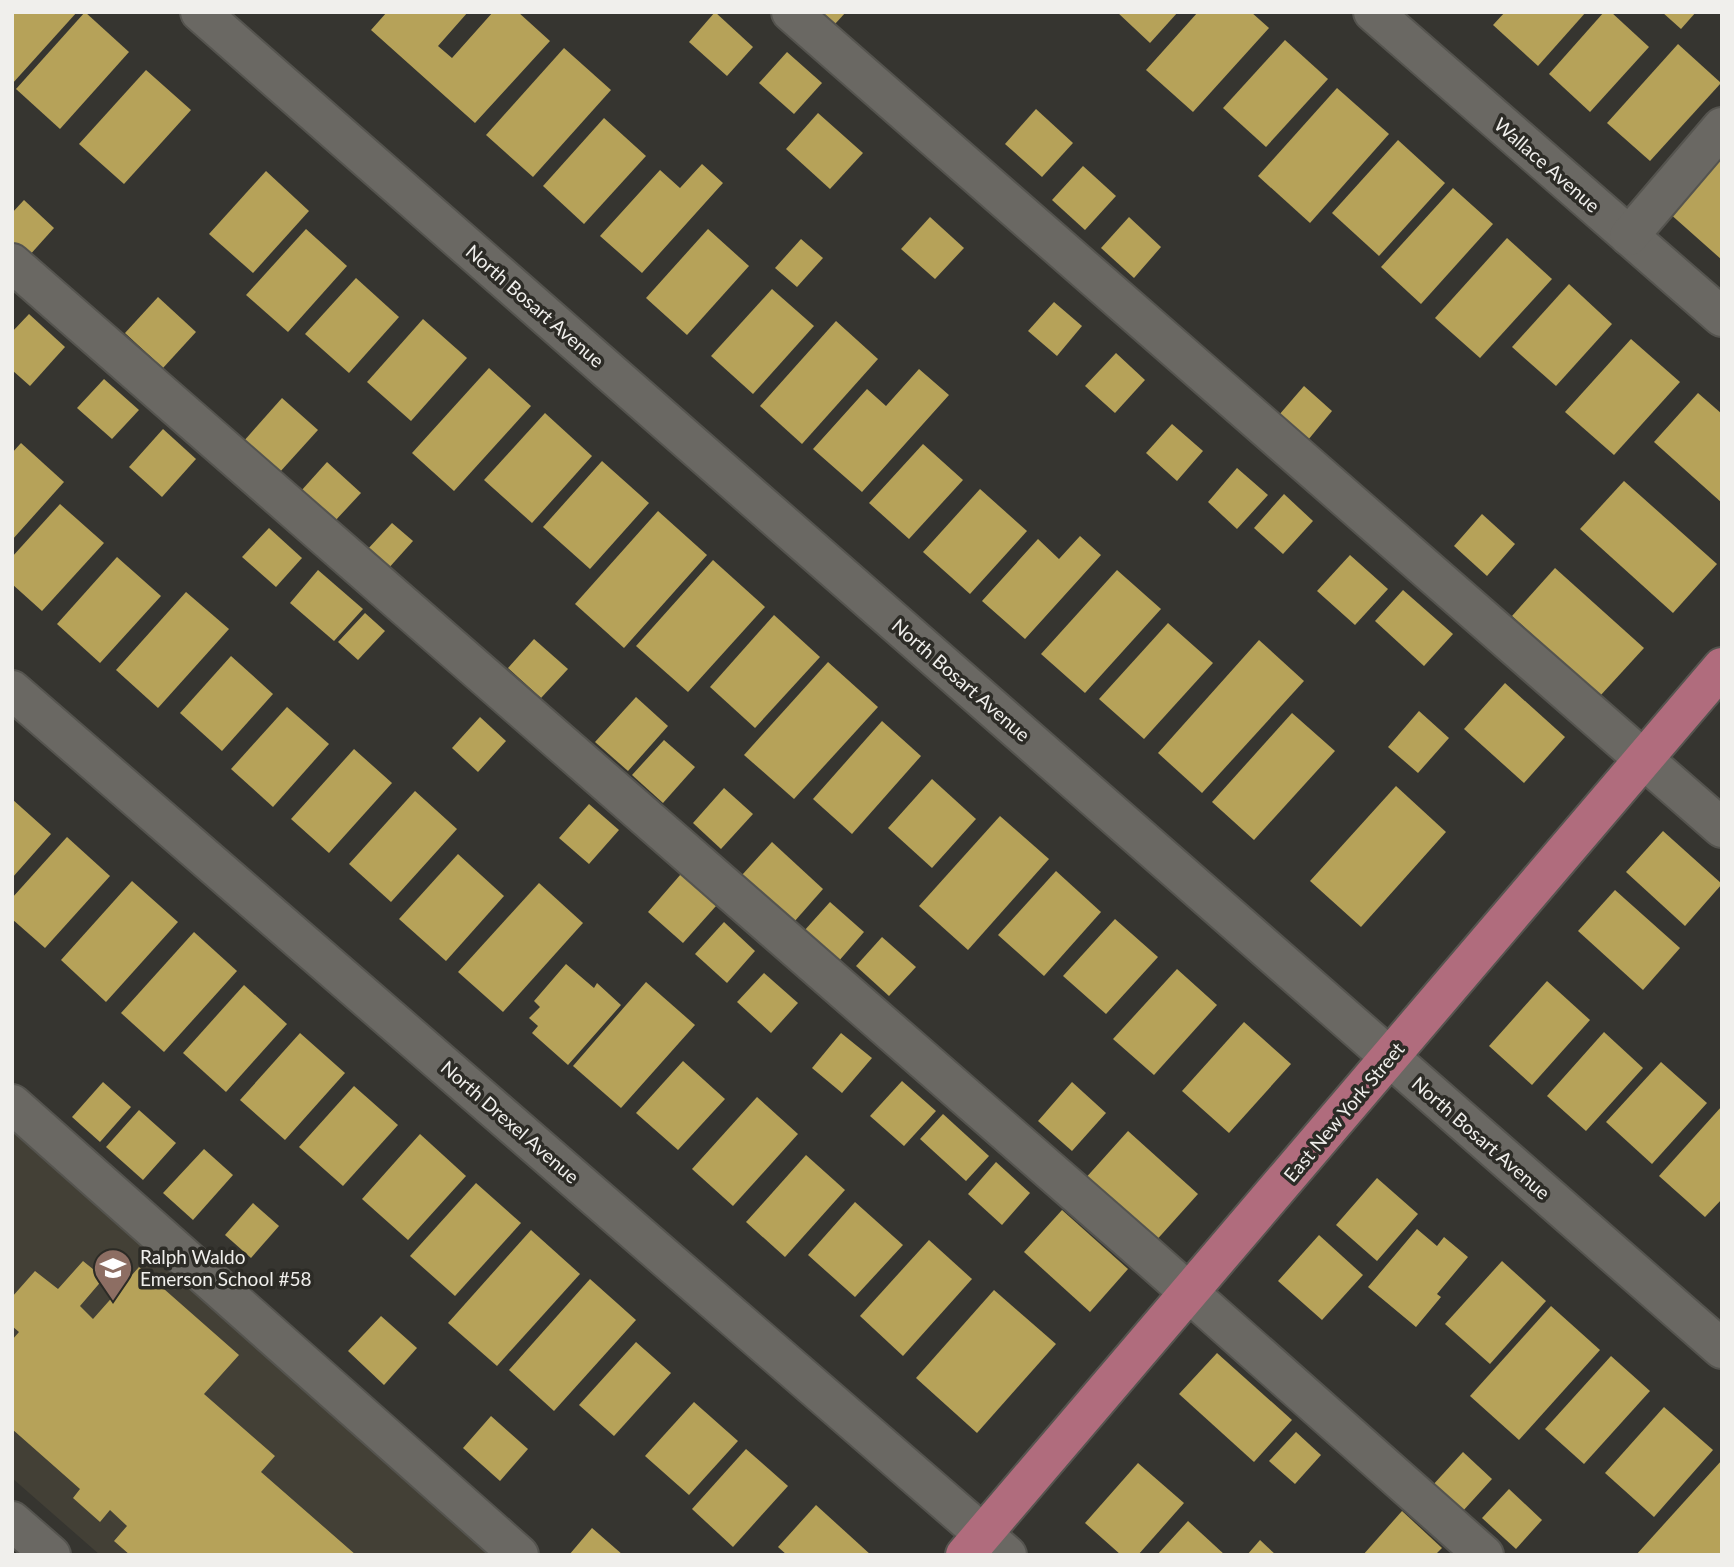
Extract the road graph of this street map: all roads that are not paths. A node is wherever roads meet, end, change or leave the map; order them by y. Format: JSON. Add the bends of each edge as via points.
{"nodes":[{"id":1,"x":200,"y":12,"type":"edge"},
{"id":2,"x":791,"y":12,"type":"edge"},
{"id":3,"x":1373,"y":12,"type":"edge"},
{"id":4,"x":1722,"y":127,"type":"edge"},
{"id":5,"x":1629,"y":236,"type":"junction"},
{"id":6,"x":12,"y":263,"type":"edge"},
{"id":7,"x":1722,"y":317,"type":"edge"},
{"id":8,"x":1722,"y":667,"type":"edge"},
{"id":9,"x":12,"y":690,"type":"edge"},
{"id":10,"x":1644,"y":760,"type":"junction"},
{"id":11,"x":1722,"y":828,"type":"edge"},
{"id":12,"x":1390,"y":1058,"type":"junction"},
{"id":13,"x":12,"y":1104,"type":"edge"},
{"id":14,"x":1189,"y":1293,"type":"junction"},
{"id":15,"x":1722,"y":1349,"type":"edge"},
{"id":16,"x":12,"y":1521,"type":"edge"},
{"id":17,"x":985,"y":1548,"type":"edge"},
{"id":18,"x":51,"y":1555,"type":"edge"},
{"id":19,"x":519,"y":1555,"type":"edge"},
{"id":20,"x":1484,"y":1555,"type":"edge"}],
"edges":[{"from":1,"to":12,"type":"street","name":"North Bosart Avenue"},
{"from":2,"to":10,"type":"street"},
{"from":3,"to":5,"type":"street","name":"Wallace Avenue"},
{"from":4,"to":5,"type":"street"},
{"from":5,"to":7,"type":"street","name":"Wallace Avenue"},
{"from":6,"to":14,"type":"street"},
{"from":8,"to":10,"type":"main road","name":"East New York Street"},
{"from":9,"to":17,"type":"street","name":"North Drexel Avenue"},
{"from":10,"to":11,"type":"street"},
{"from":10,"to":12,"type":"main road","name":"East New York Street"},
{"from":12,"to":14,"type":"main road","name":"East New York Street"},
{"from":12,"to":15,"type":"street","name":"North Bosart Avenue"},
{"from":13,"to":19,"type":"street"},
{"from":14,"to":17,"type":"main road","name":"East New York Street"},
{"from":14,"to":20,"type":"street"},
{"from":16,"to":18,"type":"street"}]}
